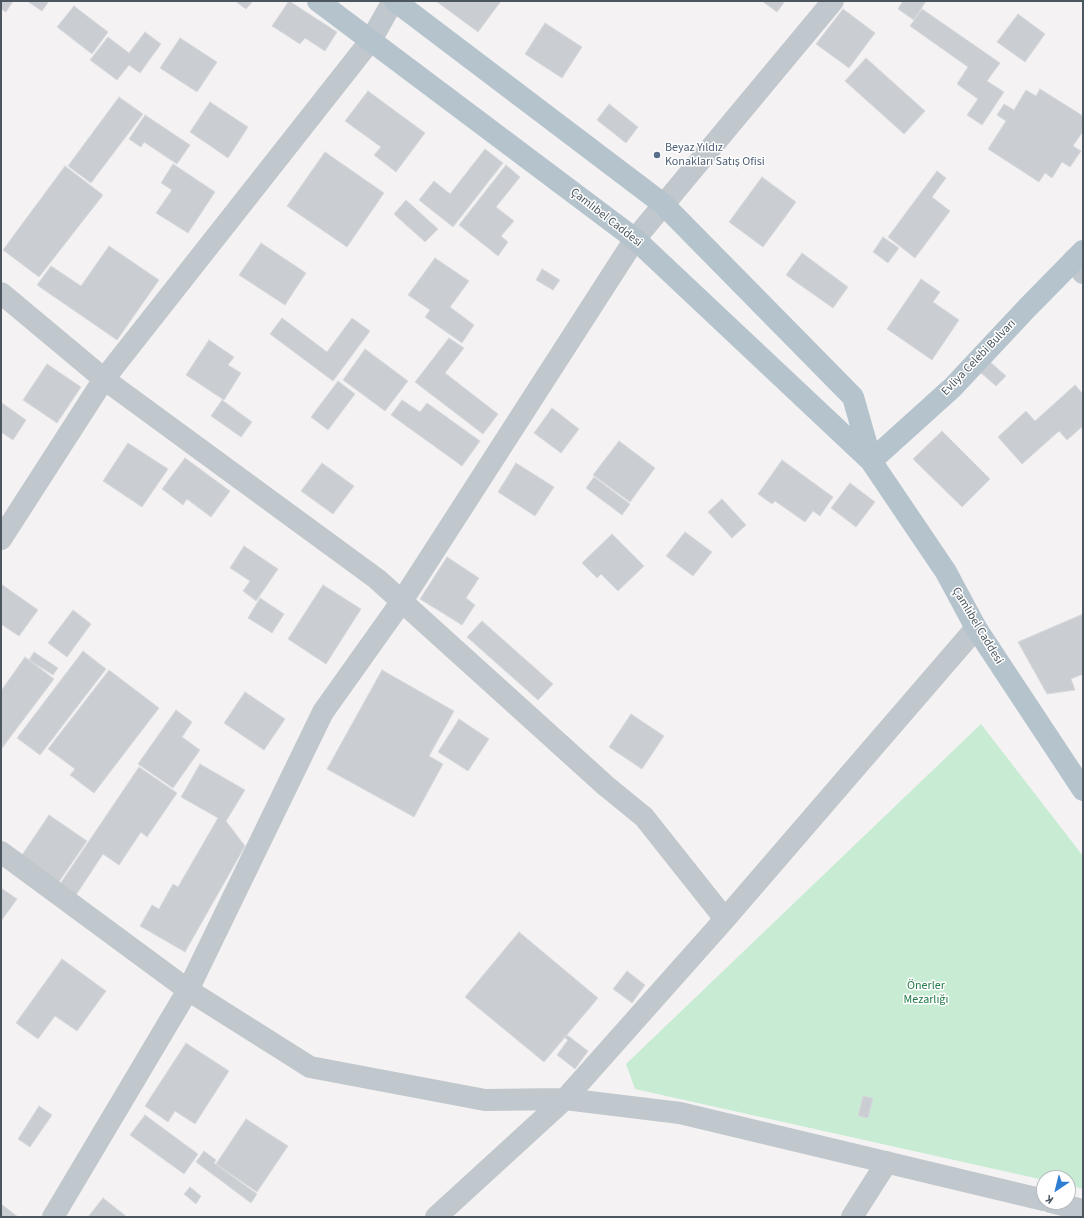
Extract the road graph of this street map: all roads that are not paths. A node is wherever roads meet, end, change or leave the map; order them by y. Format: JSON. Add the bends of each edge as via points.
{"nodes":[{"id":1,"x":318,"y":1,"type":"edge"},
{"id":2,"x":394,"y":1,"type":"edge"},
{"id":3,"x":834,"y":1,"type":"edge"},
{"id":4,"x":371,"y":40,"type":"junction"},
{"id":5,"x":663,"y":204,"type":"junction"},
{"id":6,"x":635,"y":239,"type":"junction"},
{"id":7,"x":1080,"y":262,"type":"edge"},
{"id":8,"x":1,"y":293,"type":"edge"},
{"id":9,"x":104,"y":379,"type":"junction"},
{"id":10,"x":871,"y":461,"type":"junction"},
{"id":11,"x":1,"y":539,"type":"edge"},
{"id":12,"x":402,"y":601,"type":"junction"},
{"id":13,"x":976,"y":628,"type":"junction"},
{"id":14,"x":1083,"y":790,"type":"edge"},
{"id":15,"x":1,"y":852,"type":"edge"},
{"id":16,"x":725,"y":919,"type":"junction"},
{"id":17,"x":188,"y":990,"type":"junction"},
{"id":18,"x":565,"y":1099,"type":"junction"},
{"id":19,"x":887,"y":1162,"type":"junction"},
{"id":20,"x":1036,"y":1198,"type":"edge"},
{"id":21,"x":53,"y":1217,"type":"edge"},
{"id":22,"x":436,"y":1217,"type":"edge"},
{"id":23,"x":852,"y":1217,"type":"edge"}],
"edges":[{"from":1,"to":4,"type":"main road","name":"Çamlıbel Caddesi"},
{"from":2,"to":4,"type":"street"},
{"from":2,"to":5,"type":"main road","name":"Çamlıbel Caddesi"},
{"from":3,"to":5,"type":"street"},
{"from":4,"to":6,"type":"main road","name":"Çamlıbel Caddesi"},
{"from":4,"to":9,"type":"street"},
{"from":5,"to":6,"type":"street"},
{"from":5,"to":10,"type":"main road","name":"Çamlıbel Caddesi","via":[[853,397]]},
{"from":6,"to":10,"type":"main road","name":"Çamlıbel Caddesi"},
{"from":6,"to":12,"type":"street"},
{"from":7,"to":10,"type":"main road","name":"Evliya Celebi Bulvarı","via":[[953,387]]},
{"from":8,"to":9,"type":"street"},
{"from":9,"to":11,"type":"street"},
{"from":9,"to":12,"type":"street","via":[[377,579]]},
{"from":10,"to":13,"type":"main road","name":"Çamlıbel Caddesi","via":[[946,572]]},
{"from":12,"to":16,"type":"street","via":[[606,786],[644,817]]},
{"from":12,"to":17,"type":"street","via":[[323,712]]},
{"from":13,"to":14,"type":"main road","name":"Çamlıbel Caddesi"},
{"from":13,"to":16,"type":"street"},
{"from":15,"to":17,"type":"street"},
{"from":16,"to":18,"type":"street"},
{"from":17,"to":18,"type":"street","via":[[310,1067],[485,1100]]},
{"from":17,"to":21,"type":"street"},
{"from":18,"to":19,"type":"street","via":[[680,1113]]},
{"from":18,"to":22,"type":"street"},
{"from":19,"to":20,"type":"street"},
{"from":19,"to":23,"type":"street"}]}
